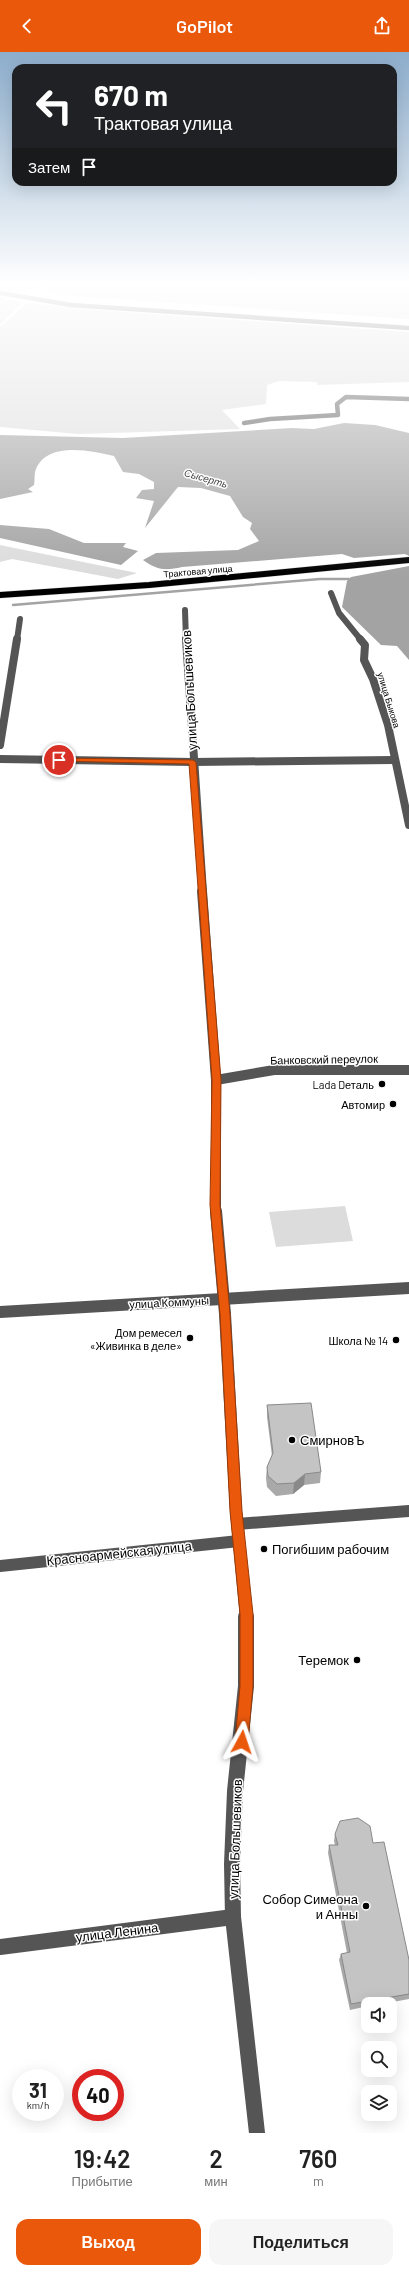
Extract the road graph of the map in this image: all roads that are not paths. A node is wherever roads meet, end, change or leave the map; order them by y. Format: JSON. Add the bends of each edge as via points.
{"nodes":[{"id":1,"x":409,"y":399,"type":"edge"},
{"id":2,"x":244,"y":423,"type":"dead end"},
{"id":3,"x":409,"y":560,"type":"edge"},
{"id":4,"x":331,"y":593,"type":"dead end"},
{"id":5,"x":0,"y":595,"type":"edge"},
{"id":6,"x":185,"y":610,"type":"dead end"},
{"id":7,"x":20,"y":619,"type":"dead end"},
{"id":8,"x":0,"y":745,"type":"edge"},
{"id":9,"x":0,"y":759,"type":"edge"},
{"id":10,"x":394,"y":760,"type":"junction"},
{"id":11,"x":193,"y":762,"type":"junction"},
{"id":12,"x":409,"y":825,"type":"edge"},
{"id":13,"x":409,"y":1070,"type":"edge"},
{"id":14,"x":216,"y":1080,"type":"junction"},
{"id":15,"x":409,"y":1288,"type":"edge"},
{"id":16,"x":224,"y":1299,"type":"junction"},
{"id":17,"x":0,"y":1312,"type":"edge"},
{"id":18,"x":409,"y":1511,"type":"edge"},
{"id":19,"x":237,"y":1524,"type":"junction"},
{"id":20,"x":239,"y":1541,"type":"junction"},
{"id":21,"x":0,"y":1566,"type":"edge"},
{"id":22,"x":233,"y":1917,"type":"junction"},
{"id":23,"x":0,"y":1947,"type":"edge"},
{"id":24,"x":257,"y":2133,"type":"edge"}],
"edges":[{"from":1,"to":2,"type":"street","via":[[346,397],[337,404],[338,415]]},
{"from":3,"to":5,"type":"main road","name":"Трактовая улица","via":[[149,585]]},
{"from":4,"to":10,"type":"street","name":"улица Быкова","via":[[338,613],[365,645],[364,660],[388,724]]},
{"from":6,"to":11,"type":"street","name":"улица Большевиков"},
{"from":7,"to":8,"type":"street"},
{"from":9,"to":11,"type":"street"},
{"from":10,"to":11,"type":"street"},
{"from":10,"to":12,"type":"street","name":"улица Быкова"},
{"from":11,"to":14,"type":"street","name":"улица Большевиков"},
{"from":13,"to":14,"type":"street","name":"Банковский переулок","via":[[274,1070]]},
{"from":14,"to":16,"type":"street","name":"улица Большевиков","via":[[215,1205]]},
{"from":15,"to":16,"type":"street","name":"улица Коммуны"},
{"from":16,"to":17,"type":"street","name":"улица Коммуны"},
{"from":16,"to":19,"type":"street","name":"улица Большевиков"},
{"from":18,"to":19,"type":"street"},
{"from":19,"to":20,"type":"street","name":"улица Большевиков"},
{"from":20,"to":21,"type":"street","name":"Красноармейская улица"},
{"from":20,"to":22,"type":"street","name":"улица Большевиков","via":[[246,1614],[246,1686],[235,1791]]},
{"from":22,"to":23,"type":"street","name":"улица Ленина"},
{"from":22,"to":24,"type":"street","name":"улица Большевиков"}]}
